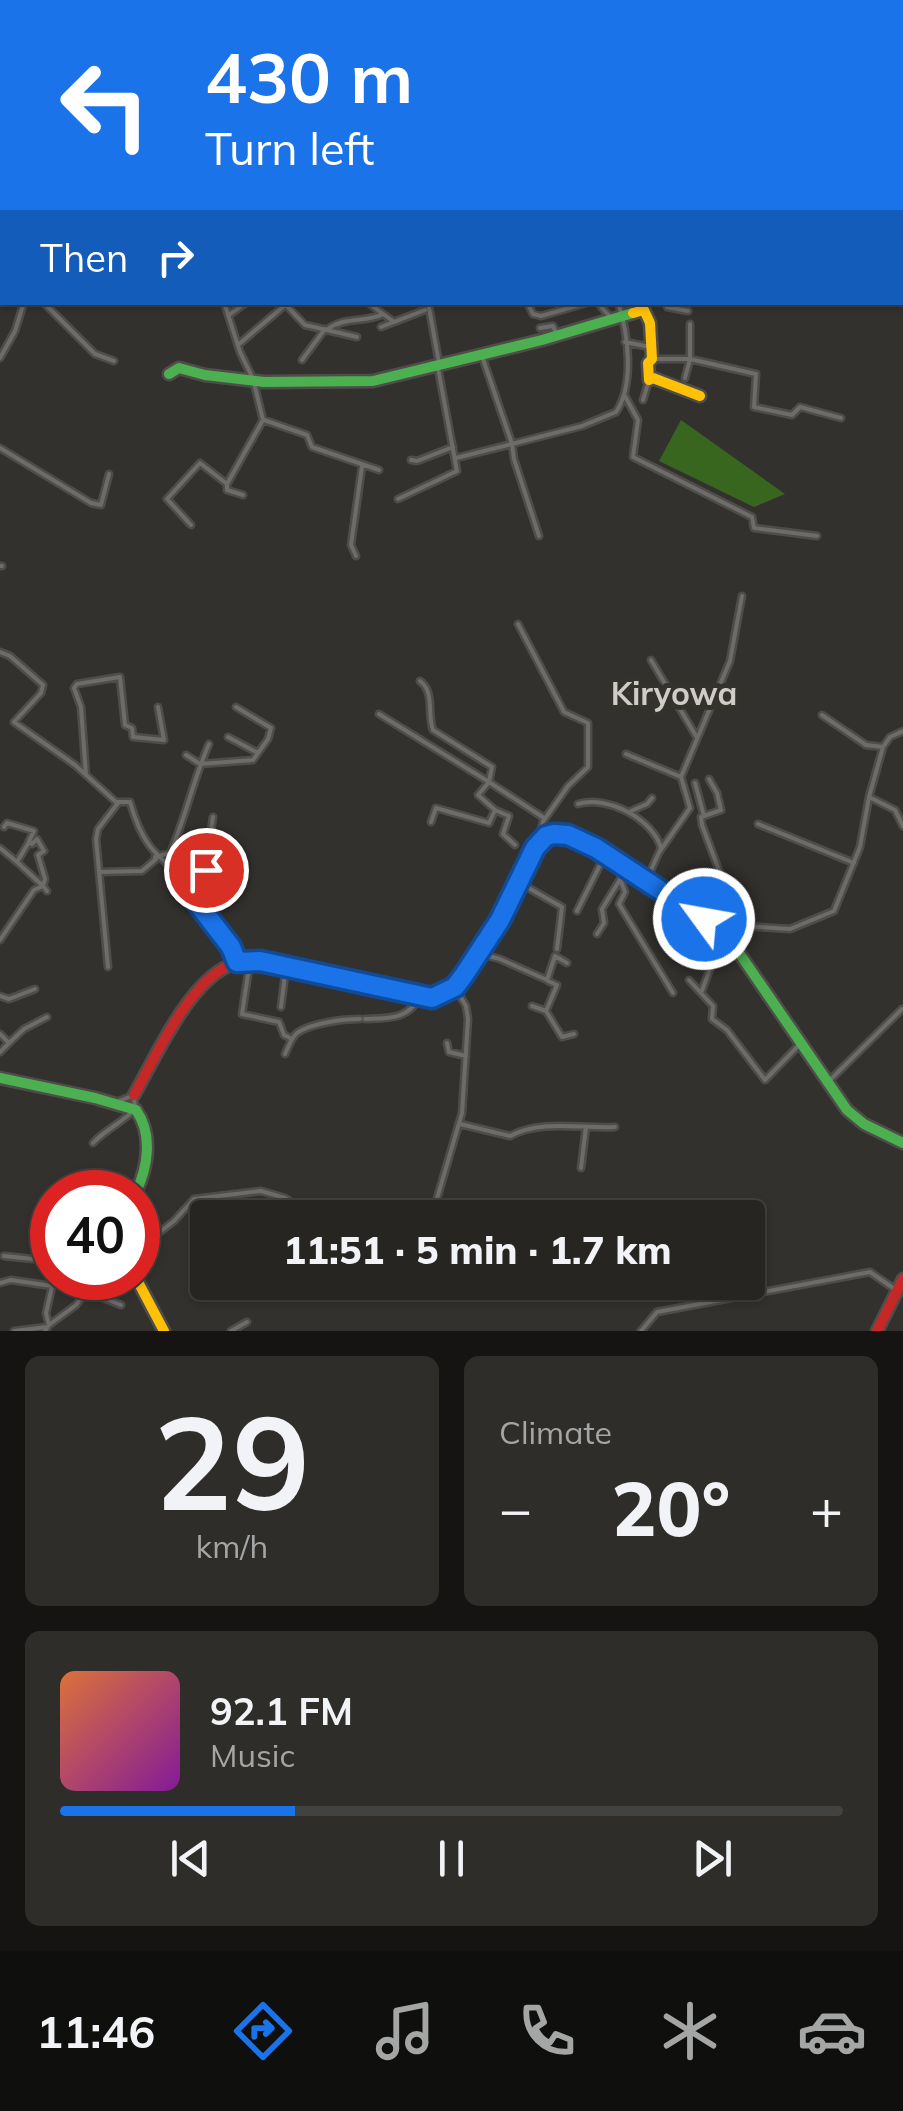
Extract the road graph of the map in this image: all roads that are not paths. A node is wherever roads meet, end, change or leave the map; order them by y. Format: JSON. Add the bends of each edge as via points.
{"nodes":[{"id":1,"x":23,"y":305,"type":"edge"},
{"id":2,"x":47,"y":305,"type":"edge"},
{"id":3,"x":225,"y":305,"type":"edge"},
{"id":4,"x":244,"y":305,"type":"edge"},
{"id":5,"x":282,"y":305,"type":"edge"},
{"id":6,"x":284,"y":305,"type":"edge"},
{"id":7,"x":371,"y":305,"type":"edge"},
{"id":8,"x":419,"y":305,"type":"edge"},
{"id":9,"x":428,"y":305,"type":"edge"},
{"id":10,"x":528,"y":305,"type":"edge"},
{"id":11,"x":561,"y":305,"type":"edge"},
{"id":12,"x":582,"y":305,"type":"edge"},
{"id":13,"x":602,"y":305,"type":"edge"},
{"id":14,"x":618,"y":305,"type":"edge"},
{"id":15,"x":667,"y":307,"type":"dead end"},
{"id":16,"x":427,"y":310,"type":"junction"},
{"id":17,"x":688,"y":310,"type":"dead end"},
{"id":18,"x":562,"y":312,"type":"junction"},
{"id":19,"x":383,"y":314,"type":"junction"},
{"id":20,"x":229,"y":315,"type":"junction"},
{"id":21,"x":617,"y":317,"type":"junction"},
{"id":22,"x":394,"y":322,"type":"junction"},
{"id":23,"x":690,"y":324,"type":"dead end"},
{"id":24,"x":382,"y":327,"type":"dead end"},
{"id":25,"x":540,"y":328,"type":"dead end"},
{"id":26,"x":326,"y":329,"type":"junction"},
{"id":27,"x":557,"y":335,"type":"junction"},
{"id":28,"x":357,"y":337,"type":"dead end"},
{"id":29,"x":625,"y":342,"type":"junction"},
{"id":30,"x":238,"y":345,"type":"junction"},
{"id":31,"x":481,"y":353,"type":"junction"},
{"id":32,"x":651,"y":353,"type":"junction"},
{"id":33,"x":0,"y":358,"type":"edge"},
{"id":34,"x":302,"y":360,"type":"dead end"},
{"id":35,"x":690,"y":360,"type":"junction"},
{"id":36,"x":114,"y":361,"type":"dead end"},
{"id":37,"x":438,"y":363,"type":"junction"},
{"id":38,"x":168,"y":374,"type":"dead end"},
{"id":39,"x":685,"y":378,"type":"dead end"},
{"id":40,"x":252,"y":379,"type":"junction"},
{"id":41,"x":649,"y":380,"type":"junction"},
{"id":42,"x":625,"y":394,"type":"junction"},
{"id":43,"x":700,"y":396,"type":"dead end"},
{"id":44,"x":643,"y":400,"type":"dead end"},
{"id":45,"x":841,"y":418,"type":"dead end"},
{"id":46,"x":263,"y":420,"type":"junction"},
{"id":47,"x":512,"y":444,"type":"junction"},
{"id":48,"x":453,"y":447,"type":"junction"},
{"id":49,"x":0,"y":448,"type":"edge"},
{"id":50,"x":456,"y":458,"type":"junction"},
{"id":51,"x":411,"y":460,"type":"dead end"},
{"id":52,"x":362,"y":466,"type":"junction"},
{"id":53,"x":379,"y":470,"type":"dead end"},
{"id":54,"x":109,"y":474,"type":"dead end"},
{"id":55,"x":228,"y":484,"type":"junction"},
{"id":56,"x":244,"y":495,"type":"dead end"},
{"id":57,"x":398,"y":500,"type":"dead end"},
{"id":58,"x":190,"y":525,"type":"dead end"},
{"id":59,"x":539,"y":536,"type":"dead end"},
{"id":60,"x":817,"y":536,"type":"dead end"},
{"id":61,"x":356,"y":556,"type":"dead end"},
{"id":62,"x":742,"y":596,"type":"dead end"},
{"id":63,"x":518,"y":624,"type":"dead end"},
{"id":64,"x":0,"y":652,"type":"edge"},
{"id":65,"x":651,"y":660,"type":"dead end"},
{"id":66,"x":420,"y":681,"type":"dead end"},
{"id":67,"x":630,"y":690,"type":"dead end"},
{"id":68,"x":671,"y":696,"type":"junction"},
{"id":69,"x":158,"y":707,"type":"dead end"},
{"id":70,"x":236,"y":708,"type":"dead end"},
{"id":71,"x":379,"y":714,"type":"dead end"},
{"id":72,"x":822,"y":715,"type":"dead end"},
{"id":73,"x":903,"y":732,"type":"edge"},
{"id":74,"x":696,"y":736,"type":"junction"},
{"id":75,"x":228,"y":737,"type":"dead end"},
{"id":76,"x":209,"y":744,"type":"dead end"},
{"id":77,"x":883,"y":747,"type":"junction"},
{"id":78,"x":258,"y":753,"type":"junction"},
{"id":79,"x":626,"y":754,"type":"dead end"},
{"id":80,"x":186,"y":755,"type":"dead end"},
{"id":81,"x":200,"y":764,"type":"junction"},
{"id":82,"x":86,"y":774,"type":"junction"},
{"id":83,"x":680,"y":777,"type":"junction"},
{"id":84,"x":709,"y":779,"type":"dead end"},
{"id":85,"x":488,"y":782,"type":"junction"},
{"id":86,"x":695,"y":783,"type":"dead end"},
{"id":87,"x":868,"y":797,"type":"junction"},
{"id":88,"x":652,"y":798,"type":"dead end"},
{"id":89,"x":118,"y":803,"type":"junction"},
{"id":90,"x":578,"y":804,"type":"dead end"},
{"id":91,"x":495,"y":810,"type":"junction"},
{"id":92,"x":630,"y":812,"type":"junction"},
{"id":93,"x":214,"y":816,"type":"dead end"},
{"id":94,"x":704,"y":816,"type":"junction"},
{"id":95,"x":544,"y":820,"type":"junction"},
{"id":96,"x":431,"y":822,"type":"dead end"},
{"id":97,"x":758,"y":824,"type":"dead end"},
{"id":98,"x":903,"y":826,"type":"edge"},
{"id":99,"x":4,"y":827,"type":"dead end"},
{"id":100,"x":30,"y":841,"type":"junction"},
{"id":101,"x":515,"y":845,"type":"dead end"},
{"id":102,"x":537,"y":845,"type":"junction"},
{"id":103,"x":0,"y":848,"type":"edge"},
{"id":104,"x":660,"y":851,"type":"junction"},
{"id":105,"x":605,"y":854,"type":"junction"},
{"id":106,"x":156,"y":858,"type":"junction"},
{"id":107,"x":16,"y":862,"type":"junction"},
{"id":108,"x":854,"y":863,"type":"junction"},
{"id":109,"x":100,"y":872,"type":"junction"},
{"id":110,"x":624,"y":874,"type":"junction"},
{"id":111,"x":518,"y":882,"type":"junction"},
{"id":112,"x":650,"y":885,"type":"junction"},
{"id":113,"x":45,"y":888,"type":"junction"},
{"id":114,"x":199,"y":892,"type":"junction"},
{"id":115,"x":576,"y":911,"type":"dead end"},
{"id":116,"x":726,"y":933,"type":"junction"},
{"id":117,"x":597,"y":934,"type":"dead end"},
{"id":118,"x":0,"y":940,"type":"edge"},
{"id":119,"x":557,"y":949,"type":"dead end"},
{"id":120,"x":482,"y":954,"type":"dead end"},
{"id":121,"x":237,"y":962,"type":"junction"},
{"id":122,"x":250,"y":962,"type":"junction"},
{"id":123,"x":567,"y":963,"type":"dead end"},
{"id":124,"x":286,"y":966,"type":"junction"},
{"id":125,"x":108,"y":967,"type":"dead end"},
{"id":126,"x":689,"y":980,"type":"dead end"},
{"id":127,"x":548,"y":981,"type":"dead end"},
{"id":128,"x":455,"y":987,"type":"junction"},
{"id":129,"x":35,"y":989,"type":"dead end"},
{"id":130,"x":673,"y":993,"type":"dead end"},
{"id":131,"x":700,"y":993,"type":"junction"},
{"id":132,"x":0,"y":996,"type":"edge"},
{"id":133,"x":419,"y":998,"type":"dead end"},
{"id":134,"x":281,"y":1007,"type":"dead end"},
{"id":135,"x":902,"y":1009,"type":"edge"},
{"id":136,"x":47,"y":1017,"type":"dead end"},
{"id":137,"x":0,"y":1034,"type":"edge"},
{"id":138,"x":574,"y":1034,"type":"dead end"},
{"id":139,"x":292,"y":1038,"type":"junction"},
{"id":140,"x":9,"y":1043,"type":"junction"},
{"id":141,"x":448,"y":1043,"type":"dead end"},
{"id":142,"x":800,"y":1043,"type":"junction"},
{"id":143,"x":0,"y":1052,"type":"edge"},
{"id":144,"x":285,"y":1054,"type":"dead end"},
{"id":145,"x":466,"y":1056,"type":"dead end"},
{"id":146,"x":0,"y":1078,"type":"edge"},
{"id":147,"x":828,"y":1082,"type":"junction"},
{"id":148,"x":134,"y":1095,"type":"junction"},
{"id":149,"x":117,"y":1102,"type":"junction"},
{"id":150,"x":135,"y":1109,"type":"junction"},
{"id":151,"x":460,"y":1124,"type":"junction"},
{"id":152,"x":614,"y":1126,"type":"dead end"},
{"id":153,"x":586,"y":1127,"type":"junction"},
{"id":154,"x":93,"y":1143,"type":"dead end"},
{"id":155,"x":903,"y":1143,"type":"edge"},
{"id":156,"x":581,"y":1168,"type":"dead end"},
{"id":157,"x":143,"y":1170,"type":"edge"},
{"id":158,"x":192,"y":1200,"type":"edge"},
{"id":159,"x":288,"y":1200,"type":"edge"},
{"id":160,"x":437,"y":1200,"type":"edge"},
{"id":161,"x":190,"y":1203,"type":"edge"},
{"id":162,"x":160,"y":1232,"type":"edge"},
{"id":163,"x":4,"y":1256,"type":"dead end"},
{"id":164,"x":30,"y":1259,"type":"edge"},
{"id":165,"x":903,"y":1279,"type":"edge"},
{"id":166,"x":30,"y":1283,"type":"edge"},
{"id":167,"x":0,"y":1284,"type":"edge"},
{"id":168,"x":896,"y":1290,"type":"junction"},
{"id":169,"x":49,"y":1300,"type":"edge"},
{"id":170,"x":80,"y":1300,"type":"edge"},
{"id":171,"x":108,"y":1300,"type":"edge"},
{"id":172,"x":148,"y":1300,"type":"edge"},
{"id":173,"x":121,"y":1305,"type":"dead end"},
{"id":174,"x":247,"y":1322,"type":"dead end"},
{"id":175,"x":47,"y":1327,"type":"edge"},
{"id":176,"x":14,"y":1331,"type":"edge"},
{"id":177,"x":164,"y":1331,"type":"edge"},
{"id":178,"x":231,"y":1331,"type":"edge"},
{"id":179,"x":641,"y":1331,"type":"edge"},
{"id":180,"x":876,"y":1331,"type":"edge"}],
"edges":[{"from":1,"to":33,"type":"street"},
{"from":2,"to":36,"type":"street","via":[[95,354]]},
{"from":3,"to":20,"type":"street"},
{"from":4,"to":20,"type":"street"},
{"from":5,"to":30,"type":"street"},
{"from":6,"to":26,"type":"street","via":[[299,321]]},
{"from":7,"to":19,"type":"street"},
{"from":8,"to":16,"type":"street"},
{"from":9,"to":16,"type":"street"},
{"from":10,"to":18,"type":"street","via":[[536,316]]},
{"from":11,"to":18,"type":"street"},
{"from":12,"to":18,"type":"street"},
{"from":13,"to":21,"type":"street"},
{"from":14,"to":21,"type":"street"},
{"from":15,"to":17,"type":"street"},
{"from":16,"to":22,"type":"street"},
{"from":16,"to":37,"type":"street"},
{"from":19,"to":22,"type":"street"},
{"from":19,"to":26,"type":"street"},
{"from":20,"to":30,"type":"street"},
{"from":21,"to":27,"type":"street"},
{"from":21,"to":29,"type":"street"},
{"from":21,"to":32,"type":"street","via":[[646,312]]},
{"from":22,"to":24,"type":"street"},
{"from":23,"to":35,"type":"street"},
{"from":25,"to":27,"type":"street","via":[[553,326]]},
{"from":26,"to":28,"type":"street"},
{"from":26,"to":34,"type":"street"},
{"from":27,"to":31,"type":"street"},
{"from":29,"to":32,"type":"street"},
{"from":29,"to":42,"type":"street"},
{"from":30,"to":40,"type":"street"},
{"from":31,"to":37,"type":"street"},
{"from":31,"to":47,"type":"street"},
{"from":32,"to":35,"type":"street"},
{"from":32,"to":41,"type":"street"},
{"from":35,"to":39,"type":"street"},
{"from":35,"to":45,"type":"street","via":[[756,374],[754,407]]},
{"from":37,"to":40,"type":"street","via":[[370,382]]},
{"from":37,"to":48,"type":"street"},
{"from":38,"to":40,"type":"street","via":[[179,368]]},
{"from":40,"to":46,"type":"street"},
{"from":41,"to":43,"type":"street"},
{"from":41,"to":44,"type":"street"},
{"from":42,"to":47,"type":"street","via":[[613,415]]},
{"from":42,"to":60,"type":"street","via":[[638,420],[633,457],[752,516],[754,528]]},
{"from":46,"to":52,"type":"street"},
{"from":46,"to":55,"type":"street"},
{"from":47,"to":50,"type":"street"},
{"from":47,"to":59,"type":"street"},
{"from":48,"to":50,"type":"street"},
{"from":48,"to":51,"type":"street"},
{"from":49,"to":54,"type":"street","via":[[101,506]]},
{"from":50,"to":57,"type":"street","via":[[454,474]]},
{"from":52,"to":53,"type":"street"},
{"from":52,"to":61,"type":"street","via":[[351,545]]},
{"from":55,"to":56,"type":"street","via":[[227,490]]},
{"from":55,"to":58,"type":"street","via":[[200,463],[168,497]]},
{"from":62,"to":74,"type":"street","via":[[730,661]]},
{"from":63,"to":95,"type":"street","via":[[564,712],[588,722],[587,770]]},
{"from":64,"to":82,"type":"street","via":[[42,685],[14,722]]},
{"from":65,"to":68,"type":"street"},
{"from":66,"to":85,"type":"street","via":[[430,694],[433,730],[492,767]]},
{"from":67,"to":68,"type":"street"},
{"from":68,"to":74,"type":"street"},
{"from":69,"to":82,"type":"street","via":[[164,740],[133,737],[124,725],[120,677],[77,684]]},
{"from":70,"to":78,"type":"street","via":[[270,728]]},
{"from":71,"to":85,"type":"street"},
{"from":72,"to":77,"type":"street","via":[[866,745]]},
{"from":73,"to":77,"type":"street"},
{"from":74,"to":83,"type":"street"},
{"from":75,"to":78,"type":"street"},
{"from":76,"to":81,"type":"street"},
{"from":77,"to":87,"type":"street"},
{"from":78,"to":81,"type":"street","via":[[248,762]]},
{"from":79,"to":83,"type":"street"},
{"from":80,"to":81,"type":"street"},
{"from":81,"to":106,"type":"street","via":[[170,852]]},
{"from":82,"to":89,"type":"street"},
{"from":83,"to":104,"type":"street","via":[[690,808]]},
{"from":84,"to":94,"type":"street","via":[[722,810]]},
{"from":85,"to":91,"type":"street","via":[[478,797]]},
{"from":85,"to":95,"type":"street"},
{"from":86,"to":94,"type":"street"},
{"from":87,"to":98,"type":"street","via":[[889,805]]},
{"from":87,"to":108,"type":"street"},
{"from":88,"to":92,"type":"street"},
{"from":89,"to":106,"type":"street","via":[[130,802]]},
{"from":89,"to":109,"type":"street","via":[[98,829]]},
{"from":90,"to":92,"type":"street","via":[[598,802]]},
{"from":91,"to":96,"type":"street","via":[[488,824],[436,808]]},
{"from":91,"to":101,"type":"street","via":[[510,816],[503,834]]},
{"from":92,"to":104,"type":"street","via":[[659,839]]},
{"from":93,"to":114,"type":"street"},
{"from":94,"to":116,"type":"street","via":[[732,901]]},
{"from":95,"to":102,"type":"street"},
{"from":97,"to":108,"type":"street"},
{"from":99,"to":100,"type":"street","via":[[34,830]]},
{"from":100,"to":107,"type":"street"},
{"from":100,"to":113,"type":"street","via":[[44,851],[38,855]]},
{"from":102,"to":105,"type":"street","via":[[560,833]]},
{"from":102,"to":111,"type":"street"},
{"from":103,"to":107,"type":"street"},
{"from":104,"to":112,"type":"street"},
{"from":105,"to":110,"type":"street"},
{"from":105,"to":115,"type":"street"},
{"from":106,"to":109,"type":"street","via":[[142,871]]},
{"from":106,"to":114,"type":"street"},
{"from":107,"to":113,"type":"street"},
{"from":108,"to":116,"type":"street","via":[[838,906],[825,916],[790,930],[744,926]]},
{"from":109,"to":125,"type":"street"},
{"from":110,"to":112,"type":"street"},
{"from":110,"to":117,"type":"street","via":[[602,909]]},
{"from":110,"to":130,"type":"street","via":[[620,904]]},
{"from":111,"to":119,"type":"street","via":[[562,908]]},
{"from":111,"to":128,"type":"street"},
{"from":112,"to":116,"type":"street"},
{"from":113,"to":118,"type":"street","via":[[34,890]]},
{"from":114,"to":121,"type":"street","via":[[200,910]]},
{"from":116,"to":131,"type":"street"},
{"from":116,"to":142,"type":"street"},
{"from":120,"to":123,"type":"street","via":[[547,980],[555,956]]},
{"from":121,"to":122,"type":"street"},
{"from":121,"to":148,"type":"street","via":[[199,992]]},
{"from":122,"to":124,"type":"street"},
{"from":122,"to":139,"type":"street","via":[[242,1014],[279,1022]]},
{"from":124,"to":128,"type":"street","via":[[432,998]]},
{"from":124,"to":134,"type":"street"},
{"from":126,"to":131,"type":"street"},
{"from":127,"to":138,"type":"street","via":[[557,985],[546,1011],[562,1037]]},
{"from":128,"to":151,"type":"street","via":[[468,1018]]},
{"from":129,"to":132,"type":"street"},
{"from":131,"to":142,"type":"street","via":[[713,1006],[712,1020],[765,1080]]},
{"from":133,"to":139,"type":"street","via":[[396,1019],[344,1019]]},
{"from":135,"to":147,"type":"street"},
{"from":136,"to":140,"type":"street"},
{"from":137,"to":140,"type":"street"},
{"from":139,"to":144,"type":"street"},
{"from":140,"to":143,"type":"street"},
{"from":141,"to":145,"type":"street","via":[[449,1052]]},
{"from":142,"to":147,"type":"street"},
{"from":146,"to":149,"type":"street"},
{"from":147,"to":155,"type":"street","via":[[854,1117]]},
{"from":148,"to":149,"type":"street"},
{"from":148,"to":150,"type":"street"},
{"from":149,"to":150,"type":"street"},
{"from":150,"to":154,"type":"street"},
{"from":150,"to":157,"type":"street","via":[[146,1146]]},
{"from":151,"to":153,"type":"street","via":[[510,1136],[524,1129]]},
{"from":151,"to":160,"type":"street"},
{"from":152,"to":153,"type":"street"},
{"from":153,"to":156,"type":"street"},
{"from":158,"to":159,"type":"street","via":[[261,1191]]},
{"from":161,"to":162,"type":"street"},
{"from":163,"to":164,"type":"street"},
{"from":165,"to":168,"type":"street"},
{"from":166,"to":167,"type":"street"},
{"from":168,"to":179,"type":"street","via":[[870,1272],[657,1312]]},
{"from":168,"to":180,"type":"street"},
{"from":169,"to":175,"type":"street"},
{"from":170,"to":175,"type":"street"},
{"from":171,"to":173,"type":"street"},
{"from":172,"to":177,"type":"street"},
{"from":174,"to":178,"type":"street"},
{"from":175,"to":176,"type":"street"}]}
